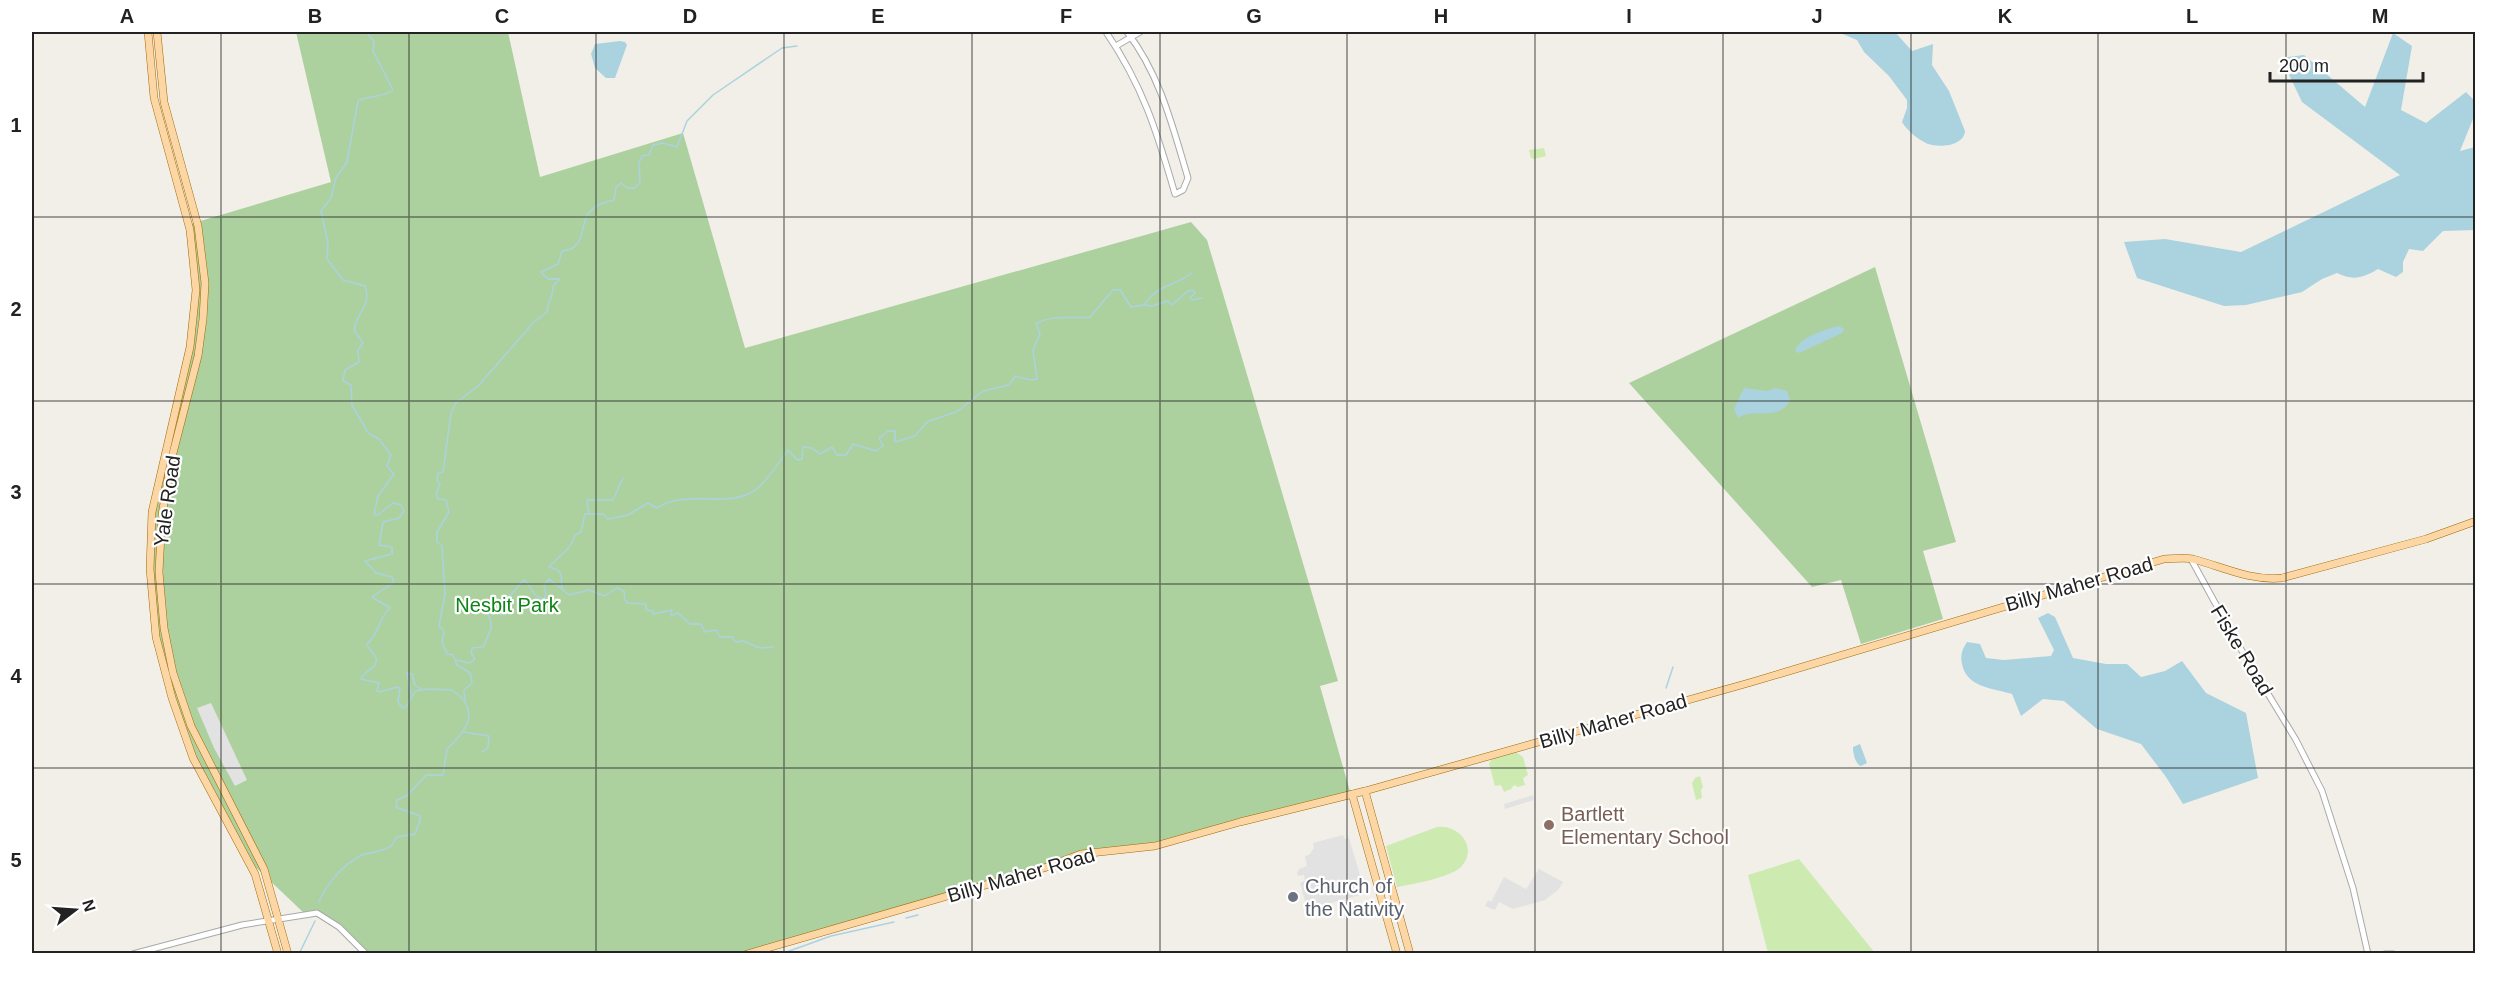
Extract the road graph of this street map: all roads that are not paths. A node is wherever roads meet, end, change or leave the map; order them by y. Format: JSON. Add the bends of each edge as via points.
{"nodes":[{"id":1,"x":148,"y":32,"type":"edge"},
{"id":2,"x":157,"y":32,"type":"edge"},
{"id":3,"x":1106,"y":32,"type":"edge"},
{"id":4,"x":1126,"y":32,"type":"edge"},
{"id":5,"x":1140,"y":32,"type":"edge"},
{"id":6,"x":1131,"y":38,"type":"junction"},
{"id":7,"x":1116,"y":46,"type":"junction"},
{"id":8,"x":2475,"y":521,"type":"edge"},
{"id":9,"x":2190,"y":559,"type":"junction"},
{"id":10,"x":1365,"y":791,"type":"junction"},
{"id":11,"x":1352,"y":794,"type":"junction"},
{"id":12,"x":1381,"y":848,"type":"junction"},
{"id":13,"x":1369,"y":852,"type":"junction"},
{"id":14,"x":1390,"y":883,"type":"junction"},
{"id":15,"x":1379,"y":887,"type":"junction"},
{"id":16,"x":279,"y":918,"type":"junction"},
{"id":17,"x":269,"y":920,"type":"junction"},
{"id":18,"x":133,"y":954,"type":"edge"},
{"id":19,"x":278,"y":954,"type":"edge"},
{"id":20,"x":288,"y":954,"type":"edge"},
{"id":21,"x":366,"y":954,"type":"edge"},
{"id":22,"x":747,"y":954,"type":"edge"},
{"id":23,"x":1397,"y":954,"type":"edge"},
{"id":24,"x":1410,"y":954,"type":"edge"},
{"id":25,"x":2368,"y":954,"type":"edge"},
{"id":26,"x":2385,"y":954,"type":"edge"},
{"id":27,"x":2393,"y":954,"type":"edge"}],
"edges":[{"from":1,"to":17,"type":"main road","name":"Yale Road","via":[[154,98],[190,230],[196,290],[190,347],[152,512],[150,555],[156,638],[193,758],[255,874]]},
{"from":2,"to":16,"type":"main road","name":"Yale Road","via":[[164,102],[198,226],[205,283],[198,356],[171,460],[162,515],[159,572],[164,628],[173,673],[191,726],[264,869]]},
{"from":3,"to":7,"type":"street"},
{"from":4,"to":6,"type":"street"},
{"from":5,"to":6,"type":"street"},
{"from":6,"to":7,"type":"street"},
{"from":6,"to":7,"type":"street","via":[[1156,83],[1173,126],[1188,178],[1187,186],[1180,192],[1175,194],[1149,110]]},
{"from":8,"to":9,"type":"main road","name":"Billy Maher Road","via":[[2426,539],[2282,578],[2266,579]]},
{"from":9,"to":10,"type":"main road","name":"Billy Maher Road","via":[[2164,559],[1752,682]]},
{"from":9,"to":25,"type":"street","name":"Fiske Road","via":[[2296,740],[2328,808]]},
{"from":10,"to":11,"type":"main road","name":"Billy Maher Road"},
{"from":10,"to":12,"type":"main road"},
{"from":11,"to":13,"type":"main road"},
{"from":11,"to":22,"type":"main road","name":"Billy Maher Road","via":[[1155,846],[1081,854]]},
{"from":12,"to":13,"type":"main road"},
{"from":12,"to":14,"type":"main road"},
{"from":13,"to":15,"type":"main road"},
{"from":14,"to":15,"type":"main road"},
{"from":14,"to":24,"type":"main road"},
{"from":15,"to":23,"type":"main road"},
{"from":16,"to":17,"type":"street"},
{"from":16,"to":20,"type":"main road","name":"Yale Road"},
{"from":16,"to":21,"type":"street","via":[[317,913],[339,927]]},
{"from":17,"to":18,"type":"street"},
{"from":17,"to":19,"type":"main road","name":"Yale Road"},
{"from":26,"to":27,"type":"street"}]}
